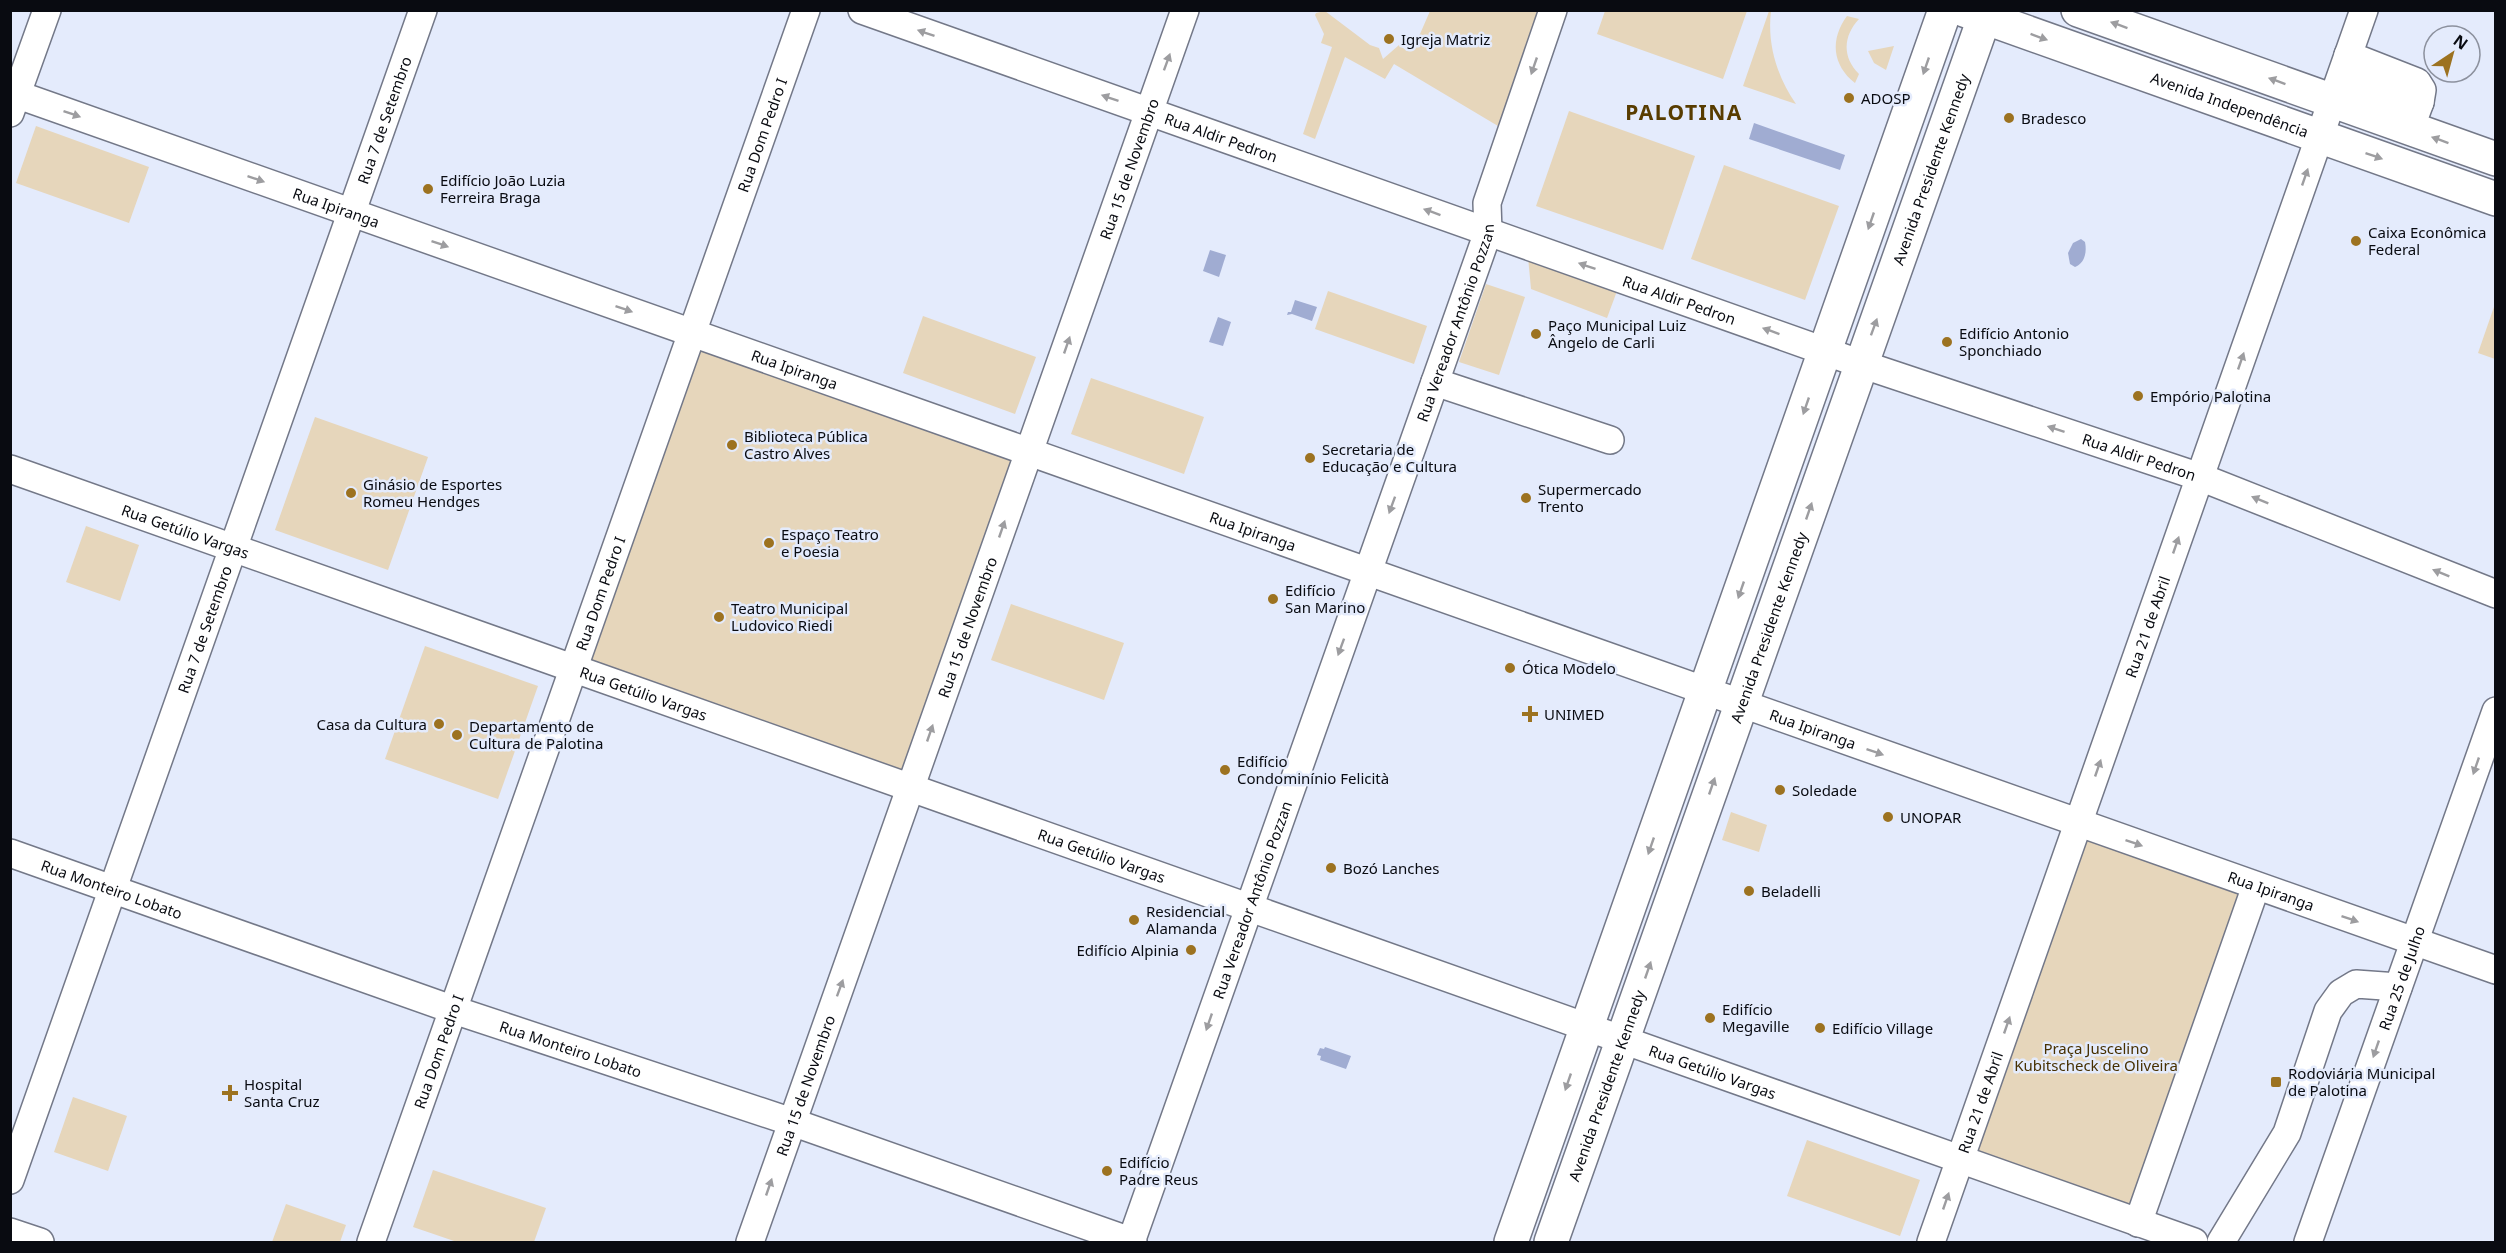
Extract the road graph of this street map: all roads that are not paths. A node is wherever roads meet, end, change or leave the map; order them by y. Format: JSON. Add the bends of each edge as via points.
{"nodes":[{"id":1,"x":47,"y":10,"type":"edge"},
{"id":2,"x":423,"y":10,"type":"edge"},
{"id":3,"x":806,"y":10,"type":"edge"},
{"id":4,"x":862,"y":10,"type":"edge"},
{"id":5,"x":1185,"y":10,"type":"edge"},
{"id":6,"x":1553,"y":10,"type":"edge"},
{"id":7,"x":1945,"y":10,"type":"edge"},
{"id":8,"x":2078,"y":10,"type":"edge"},
{"id":9,"x":2364,"y":10,"type":"edge"},
{"id":10,"x":1978,"y":13,"type":"edge"},
{"id":11,"x":2159,"y":39,"type":"junction"},
{"id":12,"x":2148,"y":76,"type":"junction"},
{"id":13,"x":2341,"y":77,"type":"junction"},
{"id":14,"x":13,"y":100,"type":"edge"},
{"id":15,"x":1149,"y":112,"type":"junction"},
{"id":16,"x":2415,"y":116,"type":"junction"},
{"id":17,"x":2319,"y":137,"type":"junction"},
{"id":18,"x":2496,"y":159,"type":"edge"},
{"id":19,"x":1891,"y":166,"type":"junction"},
{"id":20,"x":1928,"y":177,"type":"junction"},
{"id":21,"x":2496,"y":199,"type":"edge"},
{"id":22,"x":352,"y":213,"type":"junction"},
{"id":23,"x":1488,"y":232,"type":"junction"},
{"id":24,"x":692,"y":333,"type":"junction"},
{"id":25,"x":1826,"y":351,"type":"junction"},
{"id":26,"x":1861,"y":364,"type":"junction"},
{"id":27,"x":1435,"y":382,"type":"junction"},
{"id":28,"x":1611,"y":440,"type":"dead end"},
{"id":29,"x":1029,"y":452,"type":"junction"},
{"id":30,"x":10,"y":469,"type":"edge"},
{"id":31,"x":2200,"y":477,"type":"junction"},
{"id":32,"x":234,"y":548,"type":"junction"},
{"id":33,"x":1368,"y":572,"type":"junction"},
{"id":34,"x":2496,"y":594,"type":"edge"},
{"id":35,"x":574,"y":668,"type":"junction"},
{"id":36,"x":1705,"y":692,"type":"junction"},
{"id":37,"x":1741,"y":705,"type":"junction"},
{"id":38,"x":2496,"y":711,"type":"edge"},
{"id":39,"x":911,"y":788,"type":"junction"},
{"id":40,"x":2078,"y":824,"type":"junction"},
{"id":41,"x":10,"y":853,"type":"edge"},
{"id":42,"x":2256,"y":886,"type":"junction"},
{"id":43,"x":113,"y":890,"type":"junction"},
{"id":44,"x":1249,"y":908,"type":"junction"},
{"id":45,"x":2414,"y":942,"type":"junction"},
{"id":46,"x":2496,"y":970,"type":"edge"},
{"id":47,"x":2398,"y":987,"type":"junction"},
{"id":48,"x":454,"y":1010,"type":"junction"},
{"id":49,"x":1587,"y":1026,"type":"junction"},
{"id":50,"x":1622,"y":1040,"type":"junction"},
{"id":51,"x":792,"y":1122,"type":"junction"},
{"id":52,"x":1960,"y":1160,"type":"junction"},
{"id":53,"x":10,"y":1180,"type":"edge"},
{"id":54,"x":2138,"y":1223,"type":"junction"},
{"id":55,"x":10,"y":1232,"type":"edge"},
{"id":56,"x":40,"y":1242,"type":"edge"},
{"id":57,"x":371,"y":1242,"type":"edge"},
{"id":58,"x":750,"y":1242,"type":"edge"},
{"id":59,"x":1132,"y":1242,"type":"edge"},
{"id":60,"x":1511,"y":1242,"type":"edge"},
{"id":61,"x":1551,"y":1242,"type":"edge"},
{"id":62,"x":1931,"y":1242,"type":"edge"},
{"id":63,"x":2194,"y":1242,"type":"edge"},
{"id":64,"x":2221,"y":1242,"type":"edge"},
{"id":65,"x":2308,"y":1242,"type":"edge"}],
"edges":[{"from":1,"to":14,"type":"street"},
{"from":2,"to":22,"type":"street","name":"Rua 7 de Setembro"},
{"from":3,"to":24,"type":"street","name":"Rua Dom Pedro I"},
{"from":15,"to":4,"type":"street","name":"Rua Aldir Pedron","one_way":true},
{"from":15,"to":5,"type":"street","name":"Rua 15 de Novembro","one_way":true},
{"from":6,"to":23,"type":"street","name":"Rua Vereador Antônio Pozzan","one_way":true,"via":[[1487,203]]},
{"from":7,"to":19,"type":"main road","one_way":true},
{"from":11,"to":8,"type":"main road","one_way":true},
{"from":9,"to":13,"type":"street","name":"Rua 21 de Abril"},
{"from":10,"to":12,"type":"main road","name":"Avenida Independência","one_way":true},
{"from":10,"to":20,"type":"main road","name":"Avenida Presidente Kennedy"},
{"from":11,"to":12,"type":"main road"},
{"from":13,"to":11,"type":"main road","one_way":true},
{"from":12,"to":17,"type":"main road","name":"Avenida Independência"},
{"from":13,"to":16,"type":"main road"},
{"from":13,"to":16,"type":"street","via":[[2417,82],[2422,90]]},
{"from":13,"to":17,"type":"street","name":"Rua 21 de Abril"},
{"from":14,"to":22,"type":"street","name":"Rua Ipiranga","one_way":true},
{"from":23,"to":15,"type":"street","name":"Rua Aldir Pedron","one_way":true},
{"from":29,"to":15,"type":"street","name":"Rua 15 de Novembro","one_way":true},
{"from":18,"to":16,"type":"main road","one_way":true},
{"from":17,"to":21,"type":"main road","name":"Avenida Independência","one_way":true},
{"from":31,"to":17,"type":"street","name":"Rua 21 de Abril","one_way":true},
{"from":19,"to":20,"type":"main road"},
{"from":19,"to":25,"type":"main road","one_way":true},
{"from":26,"to":20,"type":"main road","name":"Avenida Presidente Kennedy","one_way":true},
{"from":22,"to":24,"type":"street","name":"Rua Ipiranga","one_way":true},
{"from":22,"to":32,"type":"street","name":"Rua 7 de Setembro"},
{"from":25,"to":23,"type":"street","name":"Rua Aldir Pedron","one_way":true},
{"from":23,"to":27,"type":"street","name":"Rua Vereador Antônio Pozzan"},
{"from":24,"to":29,"type":"street","name":"Rua Ipiranga"},
{"from":24,"to":35,"type":"street","name":"Rua Dom Pedro I"},
{"from":25,"to":26,"type":"street","name":"Rua Aldir Pedron"},
{"from":25,"to":36,"type":"main road","one_way":true},
{"from":31,"to":26,"type":"street","name":"Rua Aldir Pedron","one_way":true},
{"from":37,"to":26,"type":"main road","name":"Avenida Presidente Kennedy","one_way":true},
{"from":27,"to":28,"type":"street"},
{"from":27,"to":33,"type":"street","name":"Rua Vereador Antônio Pozzan","one_way":true},
{"from":29,"to":33,"type":"street","name":"Rua Ipiranga"},
{"from":39,"to":29,"type":"street","name":"Rua 15 de Novembro","one_way":true},
{"from":30,"to":32,"type":"street","name":"Rua Getúlio Vargas"},
{"from":34,"to":31,"type":"street","name":"Rua Aldir Pedron","one_way":true},
{"from":40,"to":31,"type":"street","name":"Rua 21 de Abril","one_way":true},
{"from":32,"to":35,"type":"street","name":"Rua Getúlio Vargas"},
{"from":32,"to":43,"type":"street","name":"Rua 7 de Setembro"},
{"from":33,"to":36,"type":"street","name":"Rua Ipiranga"},
{"from":33,"to":44,"type":"street","name":"Rua Vereador Antônio Pozzan","one_way":true},
{"from":35,"to":39,"type":"street","name":"Rua Getúlio Vargas"},
{"from":35,"to":48,"type":"street","name":"Rua Dom Pedro I"},
{"from":36,"to":37,"type":"street","name":"Rua Ipiranga"},
{"from":36,"to":49,"type":"main road","one_way":true},
{"from":37,"to":40,"type":"street","name":"Rua Ipiranga","one_way":true},
{"from":50,"to":37,"type":"main road","name":"Avenida Presidente Kennedy","one_way":true},
{"from":38,"to":45,"type":"street","name":"Rua 25 de Julho","one_way":true},
{"from":39,"to":44,"type":"street","name":"Rua Getúlio Vargas"},
{"from":51,"to":39,"type":"street","name":"Rua 15 de Novembro","one_way":true},
{"from":40,"to":42,"type":"street","name":"Rua Ipiranga","one_way":true},
{"from":52,"to":40,"type":"street","name":"Rua 21 de Abril","one_way":true},
{"from":41,"to":43,"type":"street","name":"Rua Monteiro Lobato"},
{"from":42,"to":45,"type":"street","name":"Rua Ipiranga","one_way":true},
{"from":42,"to":54,"type":"street"},
{"from":43,"to":48,"type":"street","name":"Rua Monteiro Lobato"},
{"from":43,"to":53,"type":"street","name":"Rua 7 de Setembro"},
{"from":44,"to":49,"type":"street","name":"Rua Getúlio Vargas"},
{"from":44,"to":59,"type":"street","name":"Rua Vereador Antônio Pozzan","one_way":true},
{"from":45,"to":46,"type":"street","name":"Rua Ipiranga"},
{"from":45,"to":47,"type":"street","name":"Rua 25 de Julho"},
{"from":47,"to":64,"type":"street","via":[[2356,984],[2341,993],[2328,1011],[2287,1133]]},
{"from":47,"to":65,"type":"street","name":"Rua 25 de Julho","one_way":true},
{"from":48,"to":51,"type":"street","name":"Rua Monteiro Lobato"},
{"from":48,"to":57,"type":"street","name":"Rua Dom Pedro I"},
{"from":49,"to":50,"type":"street","name":"Rua Getúlio Vargas"},
{"from":49,"to":60,"type":"main road","one_way":true},
{"from":50,"to":52,"type":"street","name":"Rua Getúlio Vargas"},
{"from":50,"to":61,"type":"main road","name":"Avenida Presidente Kennedy"},
{"from":58,"to":51,"type":"street","name":"Rua 15 de Novembro","one_way":true},
{"from":51,"to":59,"type":"street","name":"Rua Monteiro Lobato"},
{"from":52,"to":54,"type":"street","name":"Rua Getúlio Vargas"},
{"from":62,"to":52,"type":"street","name":"Rua 21 de Abril","one_way":true},
{"from":54,"to":63,"type":"street","name":"Rua Getúlio Vargas"},
{"from":55,"to":56,"type":"street"}]}
